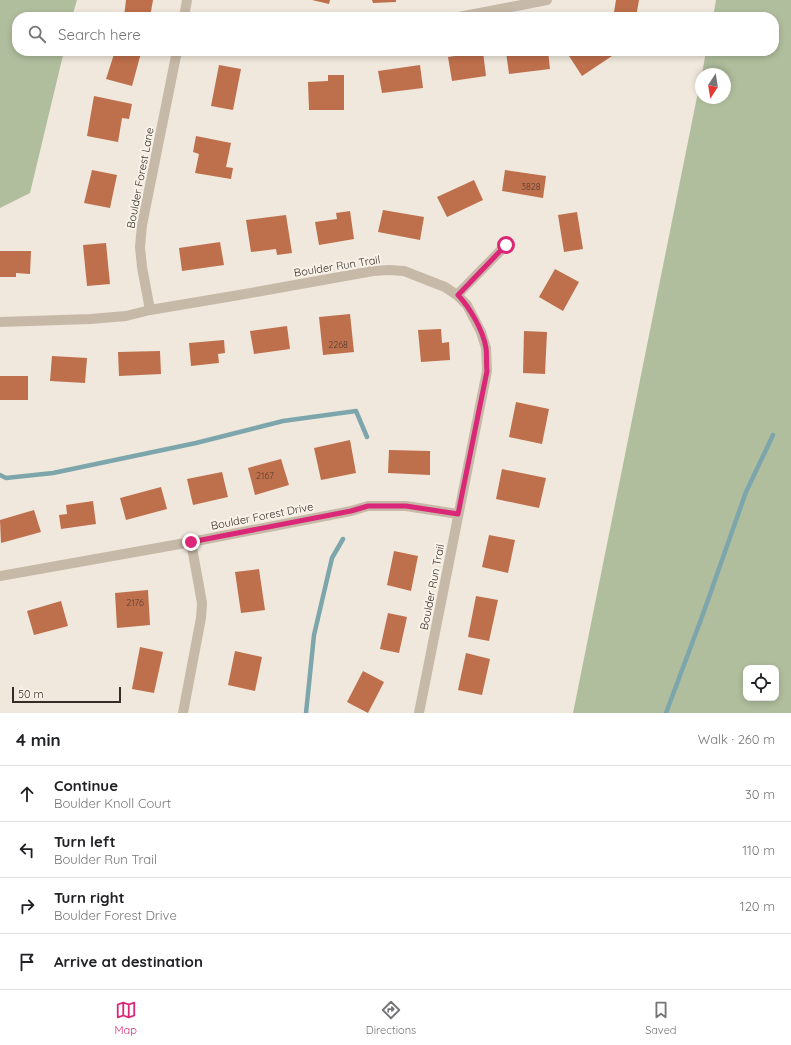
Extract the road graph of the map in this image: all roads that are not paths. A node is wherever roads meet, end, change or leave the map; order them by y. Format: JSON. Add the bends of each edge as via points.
{"nodes":[{"id":1,"x":187,"y":0,"type":"edge"},
{"id":2,"x":547,"y":0,"type":"edge"},
{"id":3,"x":187,"y":12,"type":"edge"},
{"id":4,"x":485,"y":12,"type":"edge"},
{"id":5,"x":176,"y":56,"type":"edge"},
{"id":6,"x":506,"y":245,"type":"dead end"},
{"id":7,"x":458,"y":295,"type":"junction"},
{"id":8,"x":150,"y":310,"type":"junction"},
{"id":9,"x":0,"y":322,"type":"edge"},
{"id":10,"x":458,"y":514,"type":"junction"},
{"id":11,"x":191,"y":542,"type":"junction"},
{"id":12,"x":0,"y":576,"type":"edge"},
{"id":13,"x":182,"y":713,"type":"edge"},
{"id":14,"x":419,"y":713,"type":"edge"}],
"edges":[{"from":1,"to":3,"type":"street"},
{"from":2,"to":4,"type":"street"},
{"from":5,"to":8,"type":"street","name":"Boulder Forest Lane","via":[[142,225],[140,247]]},
{"from":6,"to":7,"type":"street"},
{"from":7,"to":8,"type":"street","name":"Boulder Run Trail","via":[[445,287],[404,271],[389,270]]},
{"from":7,"to":10,"type":"street","name":"Boulder Run Trail","via":[[467,305],[481,332],[486,348],[487,371]]},
{"from":8,"to":9,"type":"street","name":"Boulder Run Trail","via":[[126,316],[91,319]]},
{"from":10,"to":11,"type":"street","name":"Boulder Forest Drive","via":[[406,506],[368,506]]},
{"from":10,"to":14,"type":"street","name":"Boulder Run Trail"},
{"from":11,"to":12,"type":"street","name":"Boulder Forest Drive"},
{"from":11,"to":13,"type":"street","via":[[202,604]]}]}
